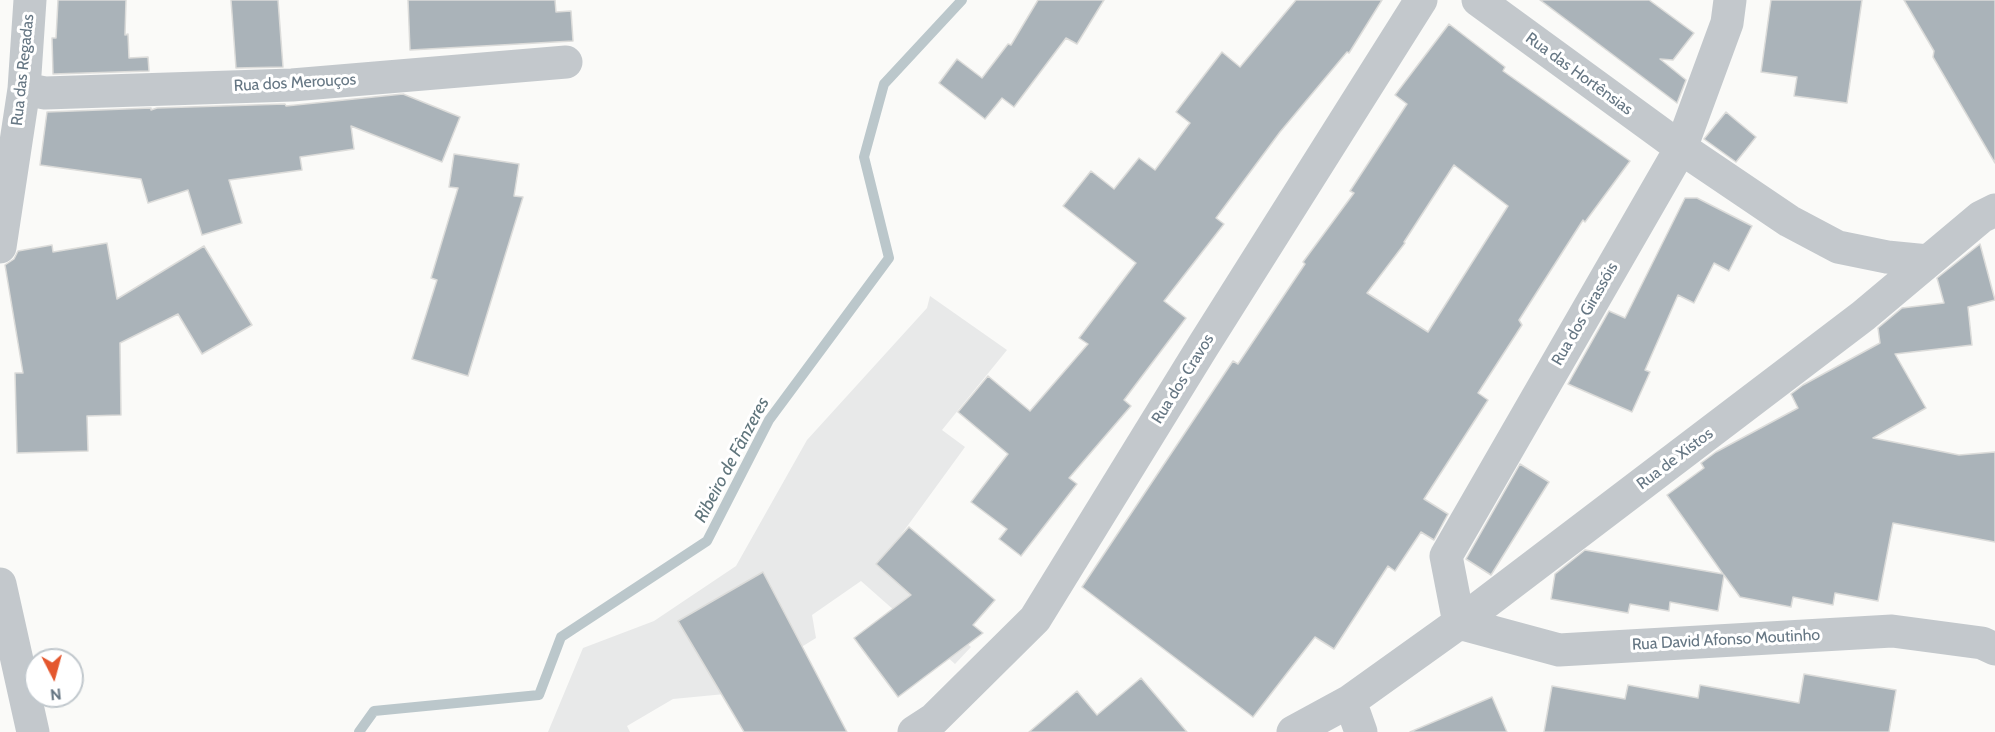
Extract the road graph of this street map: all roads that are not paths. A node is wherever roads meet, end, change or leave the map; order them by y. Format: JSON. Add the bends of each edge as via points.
{"nodes":[{"id":1,"x":30,"y":0,"type":"edge"},
{"id":2,"x":1421,"y":0,"type":"edge"},
{"id":3,"x":1478,"y":0,"type":"edge"},
{"id":4,"x":1730,"y":0,"type":"edge"},
{"id":5,"x":566,"y":62,"type":"dead end"},
{"id":6,"x":24,"y":89,"type":"junction"},
{"id":7,"x":1681,"y":148,"type":"junction"},
{"id":8,"x":1988,"y":213,"type":"edge"},
{"id":9,"x":0,"y":247,"type":"edge"},
{"id":10,"x":1928,"y":261,"type":"junction"},
{"id":11,"x":0,"y":584,"type":"edge"},
{"id":12,"x":1459,"y":623,"type":"junction"},
{"id":13,"x":1995,"y":649,"type":"edge"},
{"id":14,"x":1350,"y":700,"type":"junction"},
{"id":15,"x":33,"y":732,"type":"edge"},
{"id":16,"x":914,"y":732,"type":"edge"},
{"id":17,"x":1293,"y":732,"type":"edge"},
{"id":18,"x":1338,"y":732,"type":"edge"},
{"id":19,"x":1361,"y":732,"type":"edge"}],
"edges":[{"from":1,"to":6,"type":"street","name":"Rua das Regadas"},
{"from":2,"to":16,"type":"street","name":"Rua dos Cravos","via":[[1035,619],[934,719]]},
{"from":3,"to":7,"type":"street","name":"Rua das Hortênsias"},
{"from":4,"to":7,"type":"street","name":"Rua dos Girassóis","via":[[1727,23]]},
{"from":5,"to":6,"type":"street","name":"Rua dos Merouços","via":[[292,85],[45,93]]},
{"from":6,"to":9,"type":"street","name":"Rua das Regadas"},
{"from":7,"to":10,"type":"street","name":"Rua das Hortênsias","via":[[1789,220],[1838,247]]},
{"from":7,"to":12,"type":"street","name":"Rua dos Girassóis","via":[[1446,556]]},
{"from":8,"to":10,"type":"street","name":"Rua de Xistos"},
{"from":10,"to":12,"type":"street","name":"Rua de Xistos","via":[[1863,316]]},
{"from":11,"to":15,"type":"street"},
{"from":12,"to":13,"type":"street","name":"Rua David Afonso Moutinho","via":[[1559,650],[1892,632],[1982,643]]},
{"from":12,"to":14,"type":"street","name":"Rua de Xistos"},
{"from":14,"to":17,"type":"street","name":"Rua de Xistos"},
{"from":14,"to":18,"type":"street"},
{"from":14,"to":19,"type":"street"}]}
